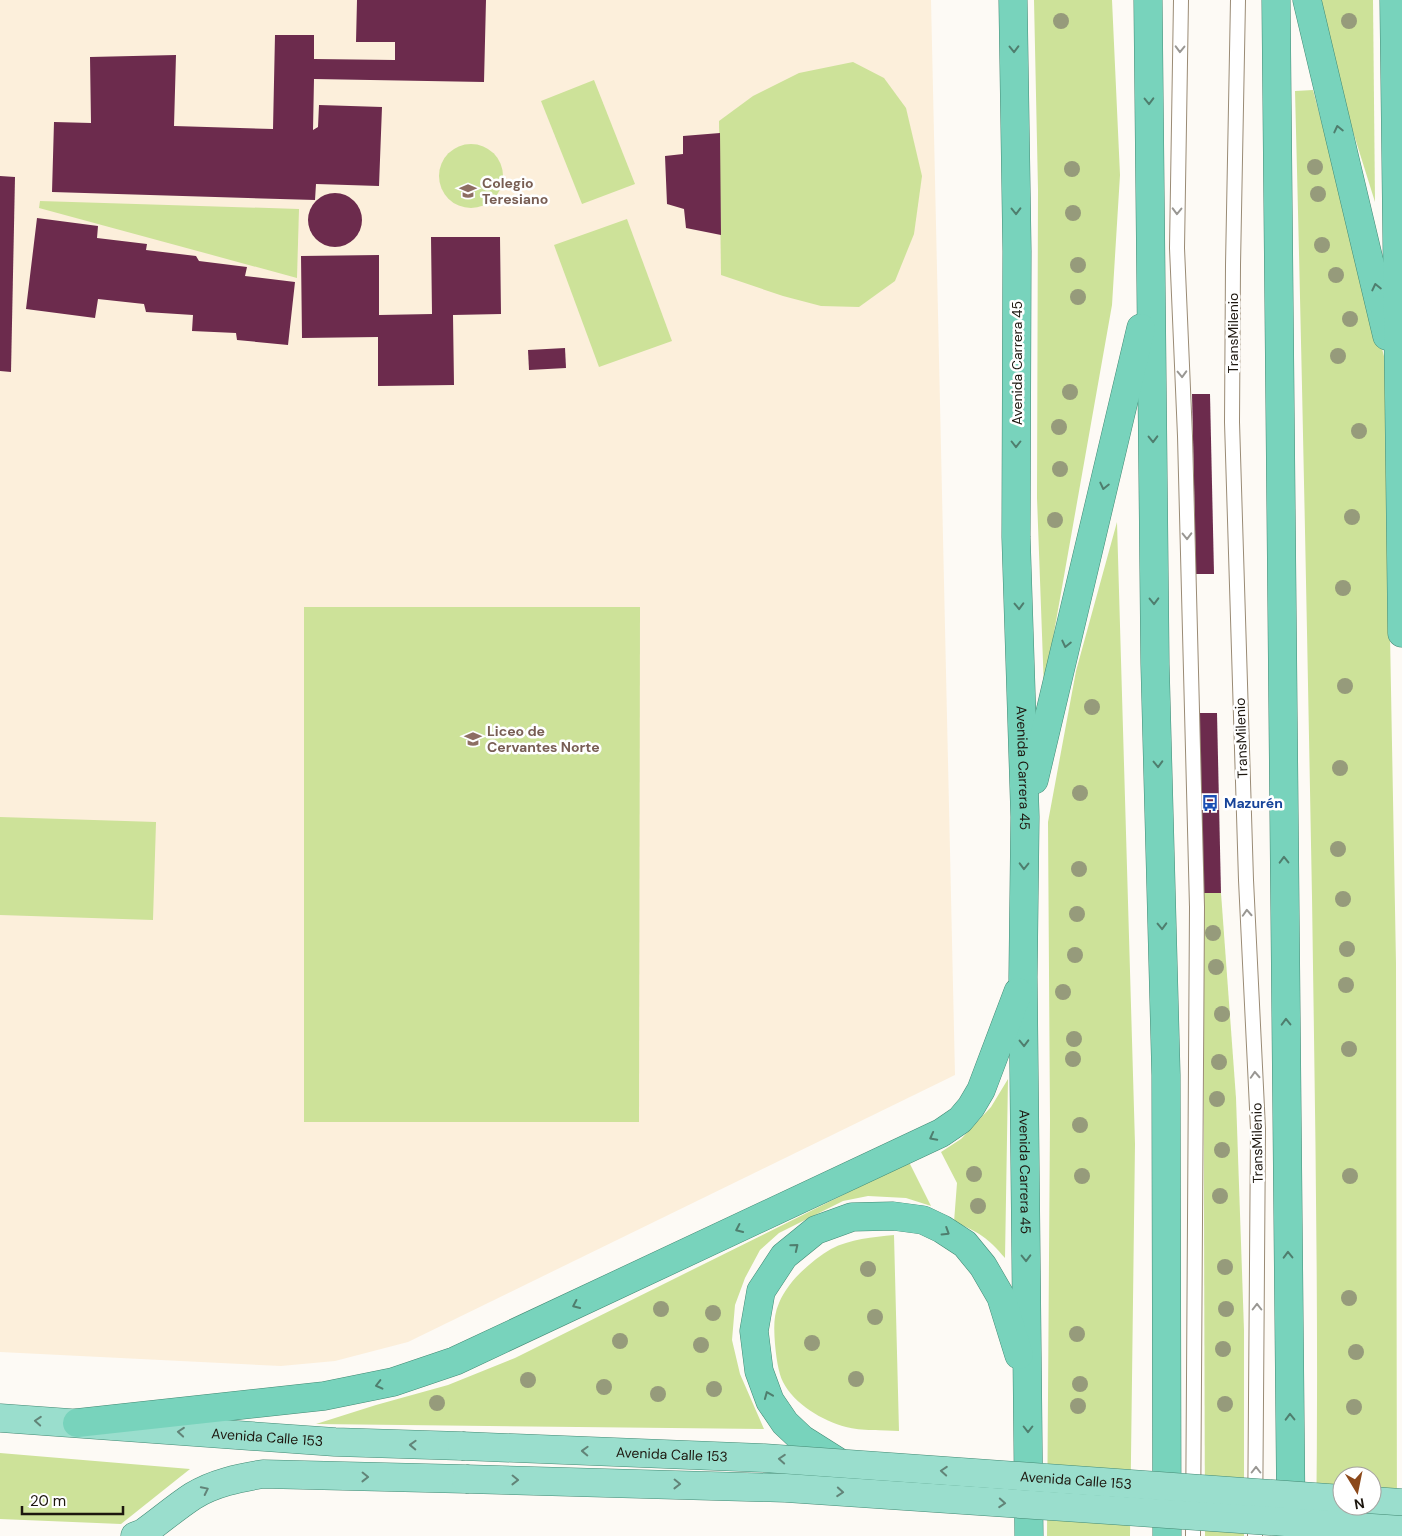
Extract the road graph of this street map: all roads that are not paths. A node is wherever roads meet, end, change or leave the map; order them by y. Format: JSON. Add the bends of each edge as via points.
{"nodes":[{"id":1,"x":1013,"y":0,"type":"edge"},
{"id":2,"x":1148,"y":0,"type":"edge"},
{"id":3,"x":1181,"y":0,"type":"edge"},
{"id":4,"x":1238,"y":0,"type":"edge"},
{"id":5,"x":1276,"y":0,"type":"edge"},
{"id":6,"x":1307,"y":0,"type":"edge"},
{"id":7,"x":1394,"y":0,"type":"edge"},
{"id":8,"x":1151,"y":285,"type":"junction"},
{"id":9,"x":1399,"y":386,"type":"junction"},
{"id":10,"x":1402,"y":633,"type":"edge"},
{"id":11,"x":1025,"y":818,"type":"junction"},
{"id":12,"x":1023,"y":977,"type":"junction"},
{"id":13,"x":1028,"y":1381,"type":"junction"},
{"id":14,"x":0,"y":1418,"type":"edge"},
{"id":15,"x":77,"y":1423,"type":"junction"},
{"id":16,"x":840,"y":1464,"type":"junction"},
{"id":17,"x":1332,"y":1498,"type":"edge"},
{"id":18,"x":1382,"y":1502,"type":"edge"},
{"id":19,"x":1402,"y":1504,"type":"edge"},
{"id":20,"x":1402,"y":1530,"type":"edge"},
{"id":21,"x":135,"y":1536,"type":"edge"},
{"id":22,"x":1029,"y":1536,"type":"edge"},
{"id":23,"x":1167,"y":1536,"type":"edge"},
{"id":24,"x":1192,"y":1536,"type":"edge"},
{"id":25,"x":1255,"y":1536,"type":"edge"},
{"id":26,"x":1291,"y":1536,"type":"edge"}],
"edges":[{"from":1,"to":11,"type":"highway","name":"Avenida Carrera 45","one_way":true,"via":[[1017,251],[1016,537]]},
{"from":2,"to":8,"type":"highway","one_way":true},
{"from":3,"to":24,"type":"lane","one_way":true,"via":[[1177,248],[1185,436],[1196,906]]},
{"from":25,"to":4,"type":"lane","name":"TransMilenio","one_way":true,"via":[[1258,1129],[1246,880],[1232,422]]},
{"from":26,"to":5,"type":"highway","one_way":true},
{"from":9,"to":6,"type":"highway","one_way":true},
{"from":7,"to":9,"type":"highway"},
{"from":8,"to":11,"type":"highway","one_way":true},
{"from":8,"to":23,"type":"highway","one_way":true,"via":[[1155,664],[1166,1075]]},
{"from":9,"to":10,"type":"highway"},
{"from":11,"to":12,"type":"highway","name":"Avenida Carrera 45","one_way":true},
{"from":12,"to":13,"type":"highway","name":"Avenida Carrera 45","one_way":true},
{"from":12,"to":15,"type":"highway","one_way":true,"via":[[981,1090],[971,1107],[960,1120],[922,1143],[426,1372],[324,1396]]},
{"from":16,"to":13,"type":"highway","one_way":true,"via":[[802,1439],[785,1423],[770,1401],[759,1371],[754,1331],[761,1291],[784,1256],[816,1230],[852,1218],[893,1216],[923,1220],[965,1244],[983,1266],[1001,1297]]},
{"from":13,"to":22,"type":"highway","name":"Avenida Carrera 45","one_way":true},
{"from":15,"to":14,"type":"main road","name":"Avenida Calle 153","one_way":true},
{"from":16,"to":15,"type":"main road","name":"Avenida Calle 153","one_way":true,"bridge":true,"via":[[764,1458],[335,1442]]},
{"from":17,"to":16,"type":"main road","name":"Avenida Calle 153","one_way":true,"bridge":true},
{"from":18,"to":19,"type":"main road"},
{"from":21,"to":20,"type":"main road","name":"Avenida Calle 153","one_way":true,"bridge":true,"via":[[194,1496],[237,1478],[263,1474],[786,1488]]}]}
